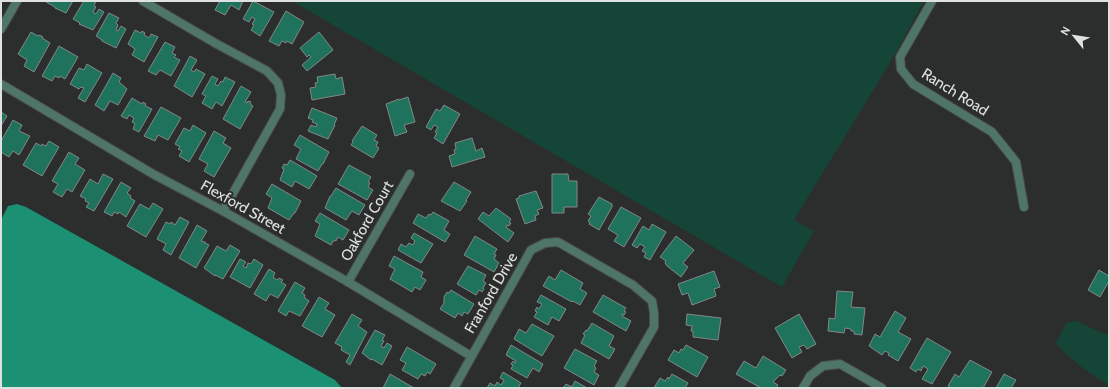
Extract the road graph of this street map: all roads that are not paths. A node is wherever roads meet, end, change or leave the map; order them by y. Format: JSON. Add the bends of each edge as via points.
{"nodes":[{"id":1,"x":17,"y":1,"type":"edge"},
{"id":2,"x":143,"y":1,"type":"edge"},
{"id":3,"x":932,"y":1,"type":"edge"},
{"id":4,"x":1,"y":29,"type":"edge"},
{"id":5,"x":1,"y":84,"type":"edge"},
{"id":6,"x":410,"y":174,"type":"dead end"},
{"id":7,"x":1024,"y":207,"type":"dead end"},
{"id":8,"x":223,"y":211,"type":"junction"},
{"id":9,"x":348,"y":282,"type":"junction"},
{"id":10,"x":471,"y":356,"type":"junction"},
{"id":11,"x":454,"y":388,"type":"edge"},
{"id":12,"x":620,"y":388,"type":"edge"},
{"id":13,"x":803,"y":388,"type":"edge"},
{"id":14,"x":882,"y":388,"type":"edge"}],
"edges":[{"from":1,"to":4,"type":"street"},
{"from":2,"to":8,"type":"street","via":[[267,72],[278,83],[281,95],[280,109]]},
{"from":3,"to":7,"type":"street","name":"Ranch Road","via":[[900,58],[901,69],[913,84],[992,132],[1016,162]]},
{"from":5,"to":8,"type":"street","name":"Flexford Street","via":[[153,174]]},
{"from":6,"to":9,"type":"street","name":"Oakford Court"},
{"from":8,"to":9,"type":"street","name":"Flexford Street"},
{"from":9,"to":10,"type":"street","name":"Flexford Street"},
{"from":10,"to":11,"type":"street","name":"Franford Drive"},
{"from":10,"to":12,"type":"street","name":"Franford Drive","via":[[531,250],[545,243],[558,242],[633,285],[652,301],[654,327]]},
{"from":13,"to":14,"type":"street","via":[[810,376],[823,366],[840,364]]}]}
